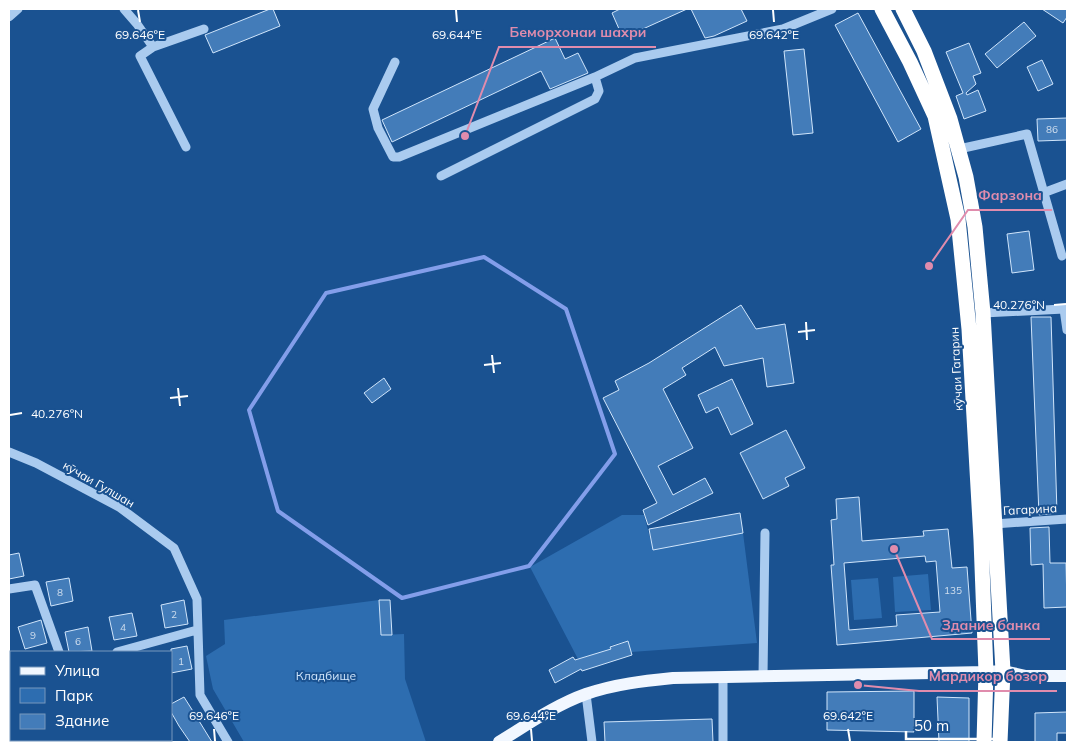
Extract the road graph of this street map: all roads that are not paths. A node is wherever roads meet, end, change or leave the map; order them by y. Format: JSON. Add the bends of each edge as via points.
{"nodes":[{"id":1,"x":18,"y":9,"type":"edge"},
{"id":2,"x":124,"y":9,"type":"edge"},
{"id":3,"x":832,"y":9,"type":"edge"},
{"id":4,"x":882,"y":9,"type":"edge"},
{"id":5,"x":903,"y":9,"type":"edge"},
{"id":6,"x":9,"y":17,"type":"edge"},
{"id":7,"x":204,"y":29,"type":"dead end"},
{"id":8,"x":153,"y":47,"type":"junction"},
{"id":9,"x":395,"y":62,"type":"dead end"},
{"id":10,"x":595,"y":77,"type":"junction"},
{"id":11,"x":186,"y":148,"type":"dead end"},
{"id":12,"x":959,"y":149,"type":"junction"},
{"id":13,"x":441,"y":176,"type":"dead end"},
{"id":14,"x":1067,"y":184,"type":"edge"},
{"id":15,"x":1043,"y":194,"type":"junction"},
{"id":16,"x":1062,"y":256,"type":"dead end"},
{"id":17,"x":983,"y":313,"type":"junction"},
{"id":18,"x":1067,"y":330,"type":"edge"},
{"id":19,"x":9,"y":452,"type":"edge"},
{"id":20,"x":1067,"y":520,"type":"edge"},
{"id":21,"x":994,"y":524,"type":"junction"},
{"id":22,"x":765,"y":533,"type":"dead end"},
{"id":23,"x":9,"y":589,"type":"edge"},
{"id":24,"x":198,"y":630,"type":"junction"},
{"id":25,"x":59,"y":651,"type":"edge"},
{"id":26,"x":121,"y":651,"type":"edge"},
{"id":27,"x":1003,"y":671,"type":"junction"},
{"id":28,"x":986,"y":672,"type":"junction"},
{"id":29,"x":763,"y":676,"type":"junction"},
{"id":30,"x":1067,"y":676,"type":"edge"},
{"id":31,"x":723,"y":677,"type":"junction"},
{"id":32,"x":586,"y":694,"type":"junction"},
{"id":33,"x":228,"y":742,"type":"edge"},
{"id":34,"x":499,"y":742,"type":"edge"},
{"id":35,"x":592,"y":742,"type":"edge"},
{"id":36,"x":723,"y":742,"type":"edge"},
{"id":37,"x":984,"y":742,"type":"edge"},
{"id":38,"x":1000,"y":742,"type":"edge"}],
"edges":[{"from":1,"to":6,"type":"street"},
{"from":2,"to":8,"type":"street"},
{"from":3,"to":10,"type":"street","via":[[783,29],[635,58]]},
{"from":4,"to":28,"type":"highway","name":"кӯчаи Гагарин","via":[[936,116],[958,219],[970,339]]},
{"from":5,"to":12,"type":"highway","via":[[924,51]]},
{"from":7,"to":8,"type":"street"},
{"from":8,"to":11,"type":"street","via":[[140,56]]},
{"from":9,"to":10,"type":"street","via":[[373,108],[378,128],[392,157],[399,157]]},
{"from":10,"to":13,"type":"street","via":[[599,91],[595,99]]},
{"from":12,"to":15,"type":"street","via":[[1027,134]]},
{"from":12,"to":17,"type":"highway","via":[[975,228]]},
{"from":14,"to":15,"type":"street"},
{"from":15,"to":16,"type":"street"},
{"from":17,"to":18,"type":"street","via":[[1064,309]]},
{"from":17,"to":21,"type":"highway"},
{"from":19,"to":24,"type":"street","name":"кӯчаи Гулшан","via":[[119,507],[174,548],[197,600]]},
{"from":20,"to":21,"type":"street","name":"Гагарина"},
{"from":21,"to":27,"type":"highway"},
{"from":22,"to":29,"type":"street"},
{"from":23,"to":25,"type":"street","via":[[35,585]]},
{"from":24,"to":26,"type":"street"},
{"from":24,"to":33,"type":"street","name":"кӯчаи Гулшан","via":[[200,696]]},
{"from":27,"to":28,"type":"main road"},
{"from":27,"to":30,"type":"main road","via":[[1026,676]]},
{"from":27,"to":38,"type":"highway"},
{"from":28,"to":29,"type":"main road"},
{"from":28,"to":37,"type":"highway","name":"кӯчаи Гагарин"},
{"from":29,"to":31,"type":"main road"},
{"from":31,"to":32,"type":"main road","via":[[629,683]]},
{"from":31,"to":36,"type":"street"},
{"from":32,"to":34,"type":"main road","via":[[551,710]]},
{"from":32,"to":35,"type":"street"}]}
